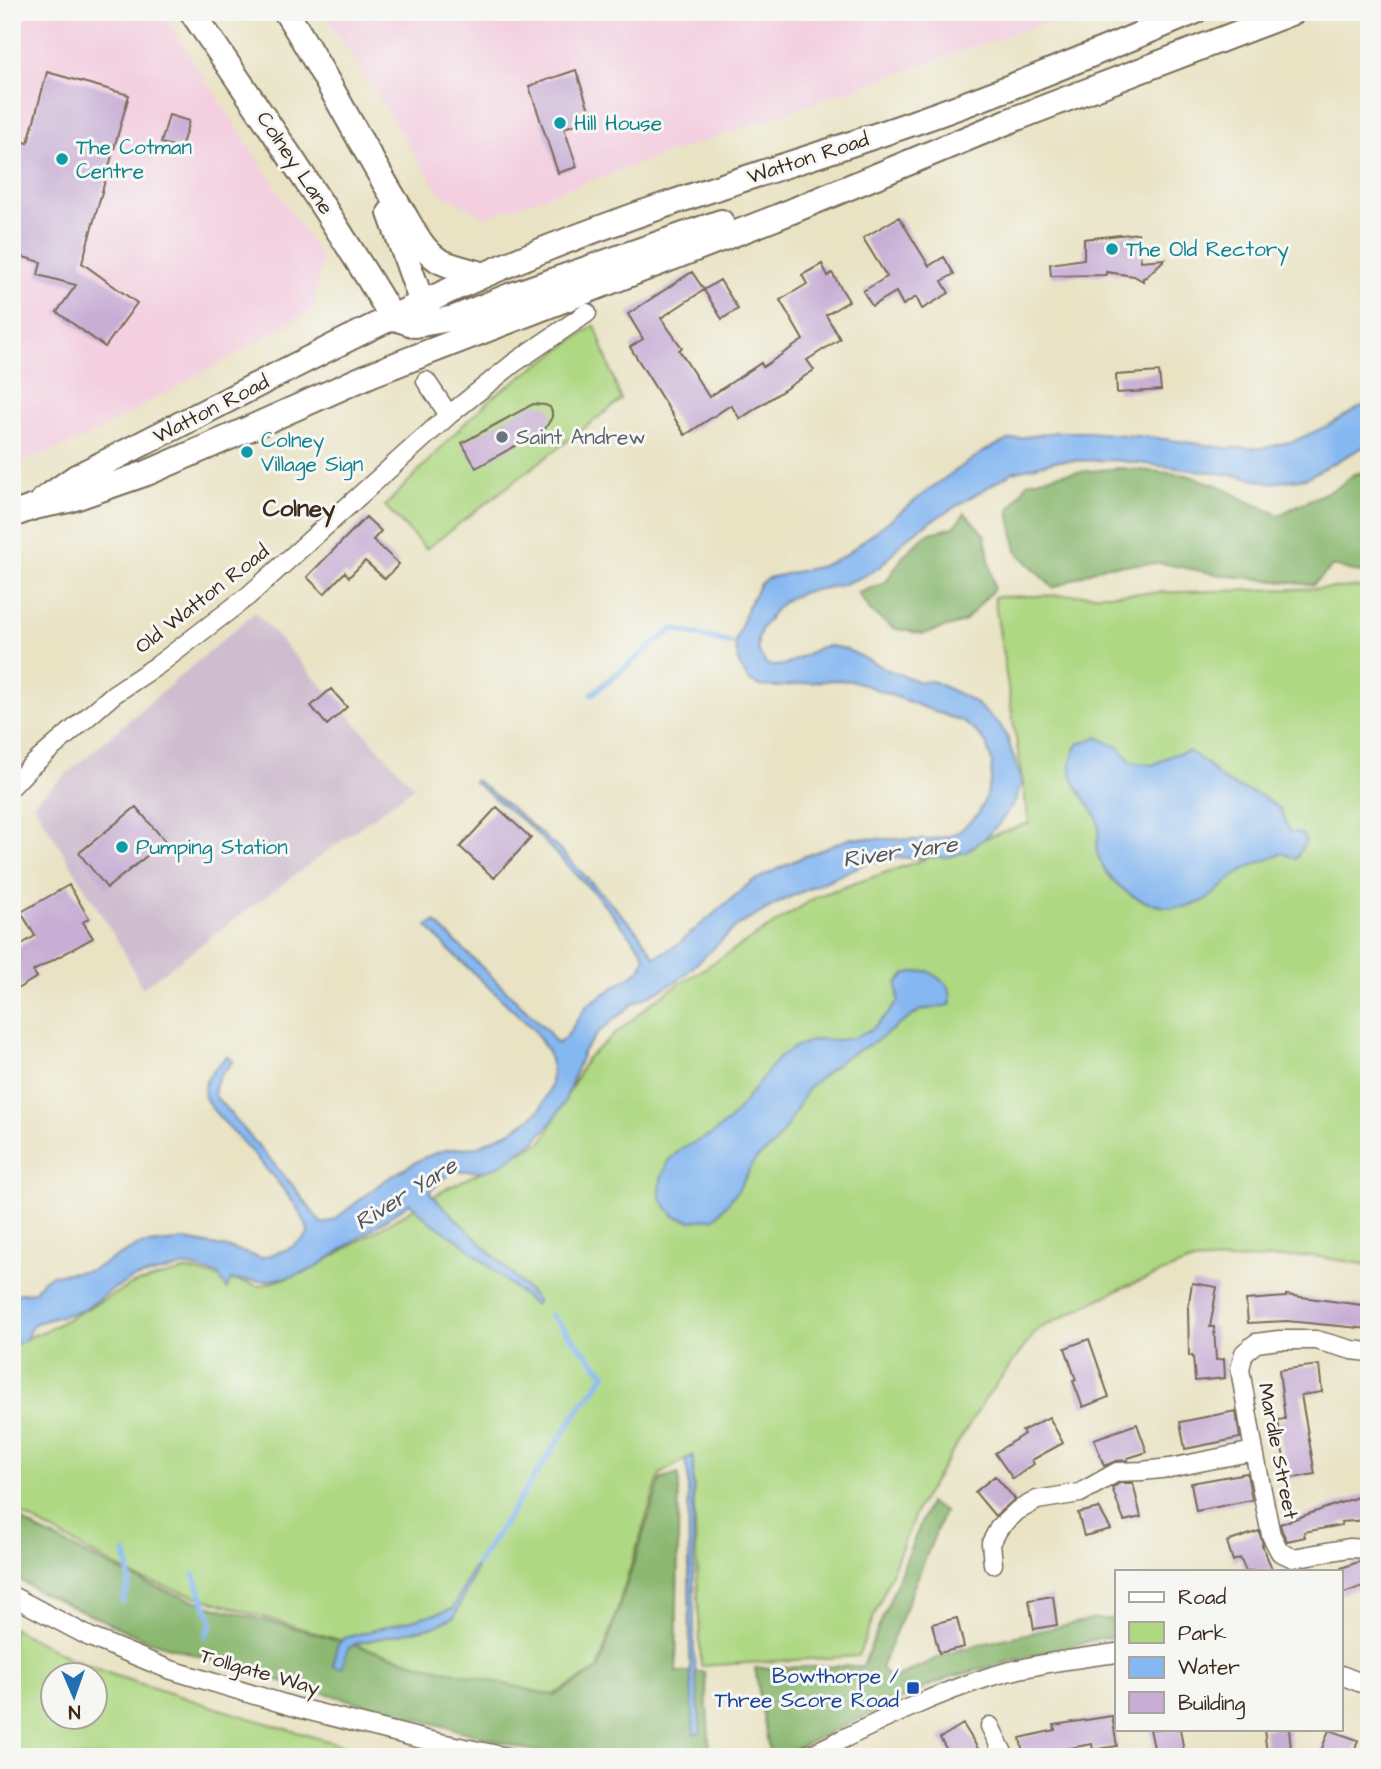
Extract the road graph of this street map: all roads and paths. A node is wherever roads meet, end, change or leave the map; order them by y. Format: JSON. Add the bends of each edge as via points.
{"nodes":[{"id":1,"x":192,"y":12,"type":"edge"},
{"id":2,"x":286,"y":12,"type":"edge"},
{"id":3,"x":1194,"y":12,"type":"edge"},
{"id":4,"x":1293,"y":12,"type":"edge"},
{"id":5,"x":924,"y":155,"type":"junction"},
{"id":6,"x":372,"y":163,"type":"junction"},
{"id":7,"x":484,"y":275,"type":"junction"},
{"id":8,"x":587,"y":313,"type":"dead end"},
{"id":9,"x":419,"y":314,"type":"junction"},
{"id":10,"x":392,"y":317,"type":"junction"},
{"id":11,"x":385,"y":369,"type":"junction"},
{"id":12,"x":426,"y":381,"type":"dead end"},
{"id":13,"x":449,"y":415,"type":"junction"},
{"id":14,"x":23,"y":511,"type":"edge"},
{"id":15,"x":12,"y":786,"type":"edge"},
{"id":16,"x":1369,"y":1352,"type":"edge"},
{"id":17,"x":1254,"y":1451,"type":"junction"},
{"id":18,"x":1369,"y":1549,"type":"edge"},
{"id":19,"x":993,"y":1564,"type":"dead end"},
{"id":20,"x":12,"y":1596,"type":"edge"},
{"id":21,"x":1115,"y":1653,"type":"edge"},
{"id":22,"x":1342,"y":1675,"type":"edge"},
{"id":23,"x":1369,"y":1686,"type":"edge"},
{"id":24,"x":990,"y":1726,"type":"dead end"},
{"id":25,"x":809,"y":1755,"type":"edge"},
{"id":26,"x":507,"y":1757,"type":"edge"},
{"id":27,"x":1005,"y":1757,"type":"edge"}],
"edges":[{"from":1,"to":10,"type":"main road","name":"Colney Lane","via":[[305,177]]},
{"from":2,"to":6,"type":"main road"},
{"from":3,"to":7,"type":"main road","name":"Watton Road","via":[[1002,91],[591,232]]},
{"from":4,"to":5,"type":"main road","name":"Watton Road"},
{"from":5,"to":9,"type":"main road","name":"Watton Road","via":[[664,241],[455,318]]},
{"from":5,"to":11,"type":"main road","name":"Watton Road","via":[[775,218]]},
{"from":6,"to":7,"type":"main road","via":[[422,245],[438,259]]},
{"from":6,"to":9,"type":"main road"},
{"from":7,"to":9,"type":"main road","name":"Watton Road"},
{"from":8,"to":13,"type":"street","name":"Old Watton Road"},
{"from":9,"to":10,"type":"main road","name":"Watton Road"},
{"from":9,"to":11,"type":"main road","name":"Watton Road","via":[[405,344]]},
{"from":10,"to":14,"type":"main road","name":"Watton Road","via":[[76,477]]},
{"from":11,"to":14,"type":"main road","name":"Watton Road","via":[[147,473]]},
{"from":12,"to":13,"type":"street"},
{"from":13,"to":15,"type":"street","name":"Old Watton Road","via":[[248,596],[114,694]]},
{"from":16,"to":17,"type":"street","name":"Mardle Street","via":[[1316,1340],[1279,1340],[1256,1343],[1244,1353],[1240,1369]]},
{"from":17,"to":18,"type":"street","name":"Mardle Street","via":[[1271,1535],[1280,1552],[1293,1558]]},
{"from":17,"to":19,"type":"street","via":[[1170,1468],[1116,1472],[1080,1493],[1037,1500],[999,1528],[991,1543]]},
{"from":20,"to":26,"type":"street","name":"Tollgate Way","via":[[90,1637],[169,1669],[311,1711]]},
{"from":21,"to":25,"type":"street","via":[[990,1677]]},
{"from":22,"to":23,"type":"street"},
{"from":24,"to":27,"type":"street"}]}
